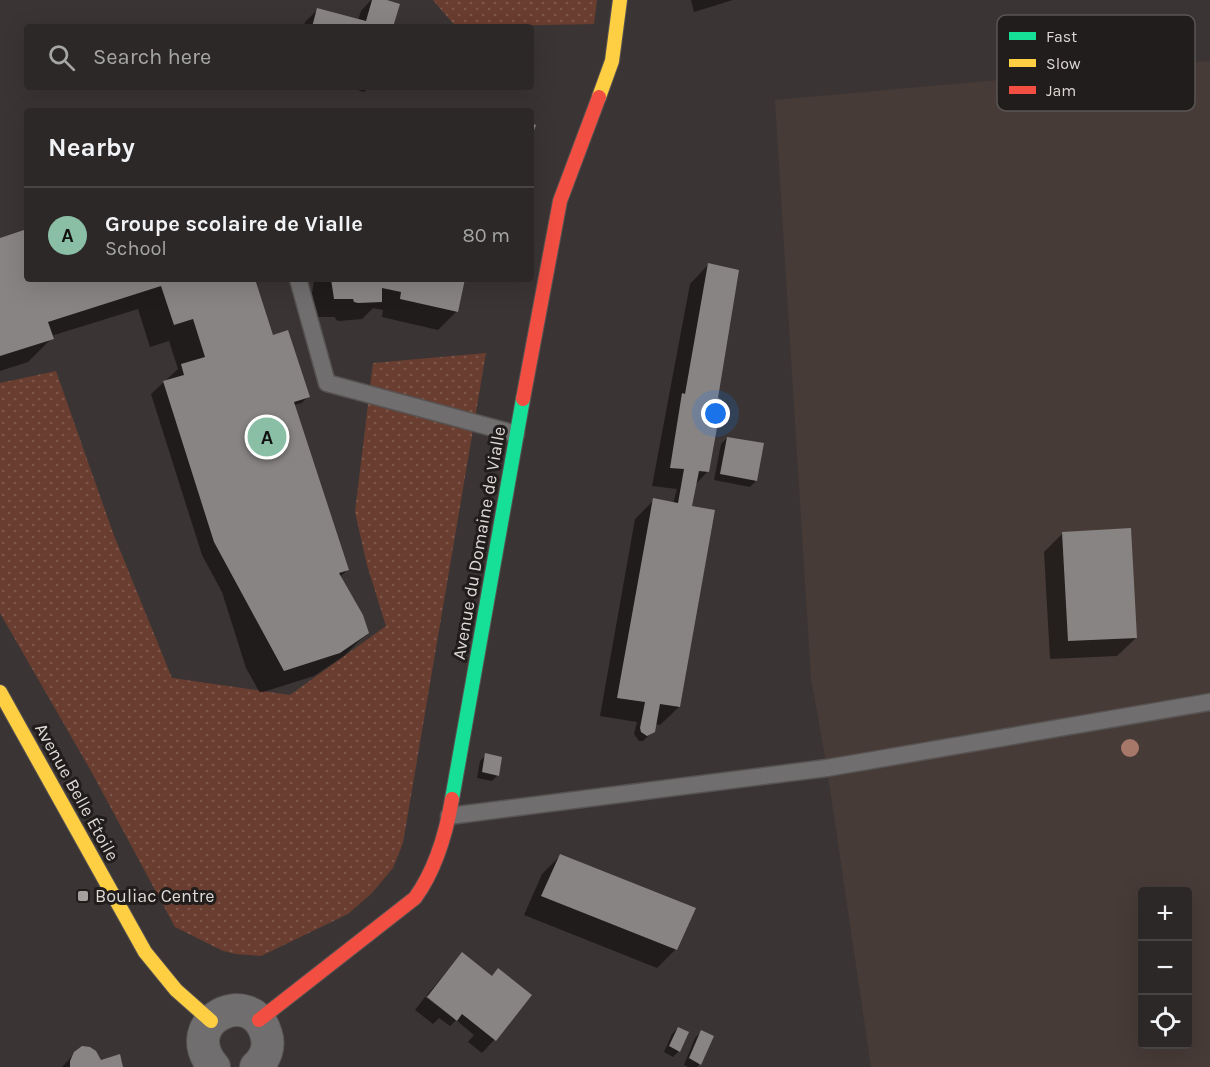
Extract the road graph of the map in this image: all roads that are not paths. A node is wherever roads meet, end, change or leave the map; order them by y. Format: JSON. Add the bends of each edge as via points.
{"nodes":[{"id":1,"x":620,"y":0,"type":"edge"},
{"id":2,"x":299,"y":282,"type":"edge"},
{"id":3,"x":516,"y":434,"type":"junction"},
{"id":4,"x":0,"y":692,"type":"edge"},
{"id":5,"x":1210,"y":702,"type":"edge"},
{"id":6,"x":449,"y":816,"type":"junction"},
{"id":7,"x":260,"y":1020,"type":"junction"},
{"id":8,"x":211,"y":1021,"type":"junction"},
{"id":9,"x":214,"y":1067,"type":"edge"},
{"id":10,"x":256,"y":1067,"type":"edge"}],
"edges":[{"from":1,"to":3,"type":"street","name":"Avenue du Domaine de Vialle","via":[[612,61],[560,201]]},
{"from":2,"to":3,"type":"lane","via":[[327,383]]},
{"from":3,"to":6,"type":"street","name":"Avenue du Domaine de Vialle"},
{"from":4,"to":8,"type":"street","name":"Avenue Belle Étoile","via":[[145,952],[176,990]]},
{"from":5,"to":6,"type":"lane","via":[[826,768]]},
{"from":6,"to":7,"type":"street","name":"Avenue du Domaine de Vialle","via":[[435,867],[415,898]]},
{"from":7,"to":8,"type":"street","via":[[235,1010]]},
{"from":7,"to":10,"type":"street","via":[[268,1047]]},
{"from":8,"to":9,"type":"street","via":[[202,1039],[207,1059]]}]}
